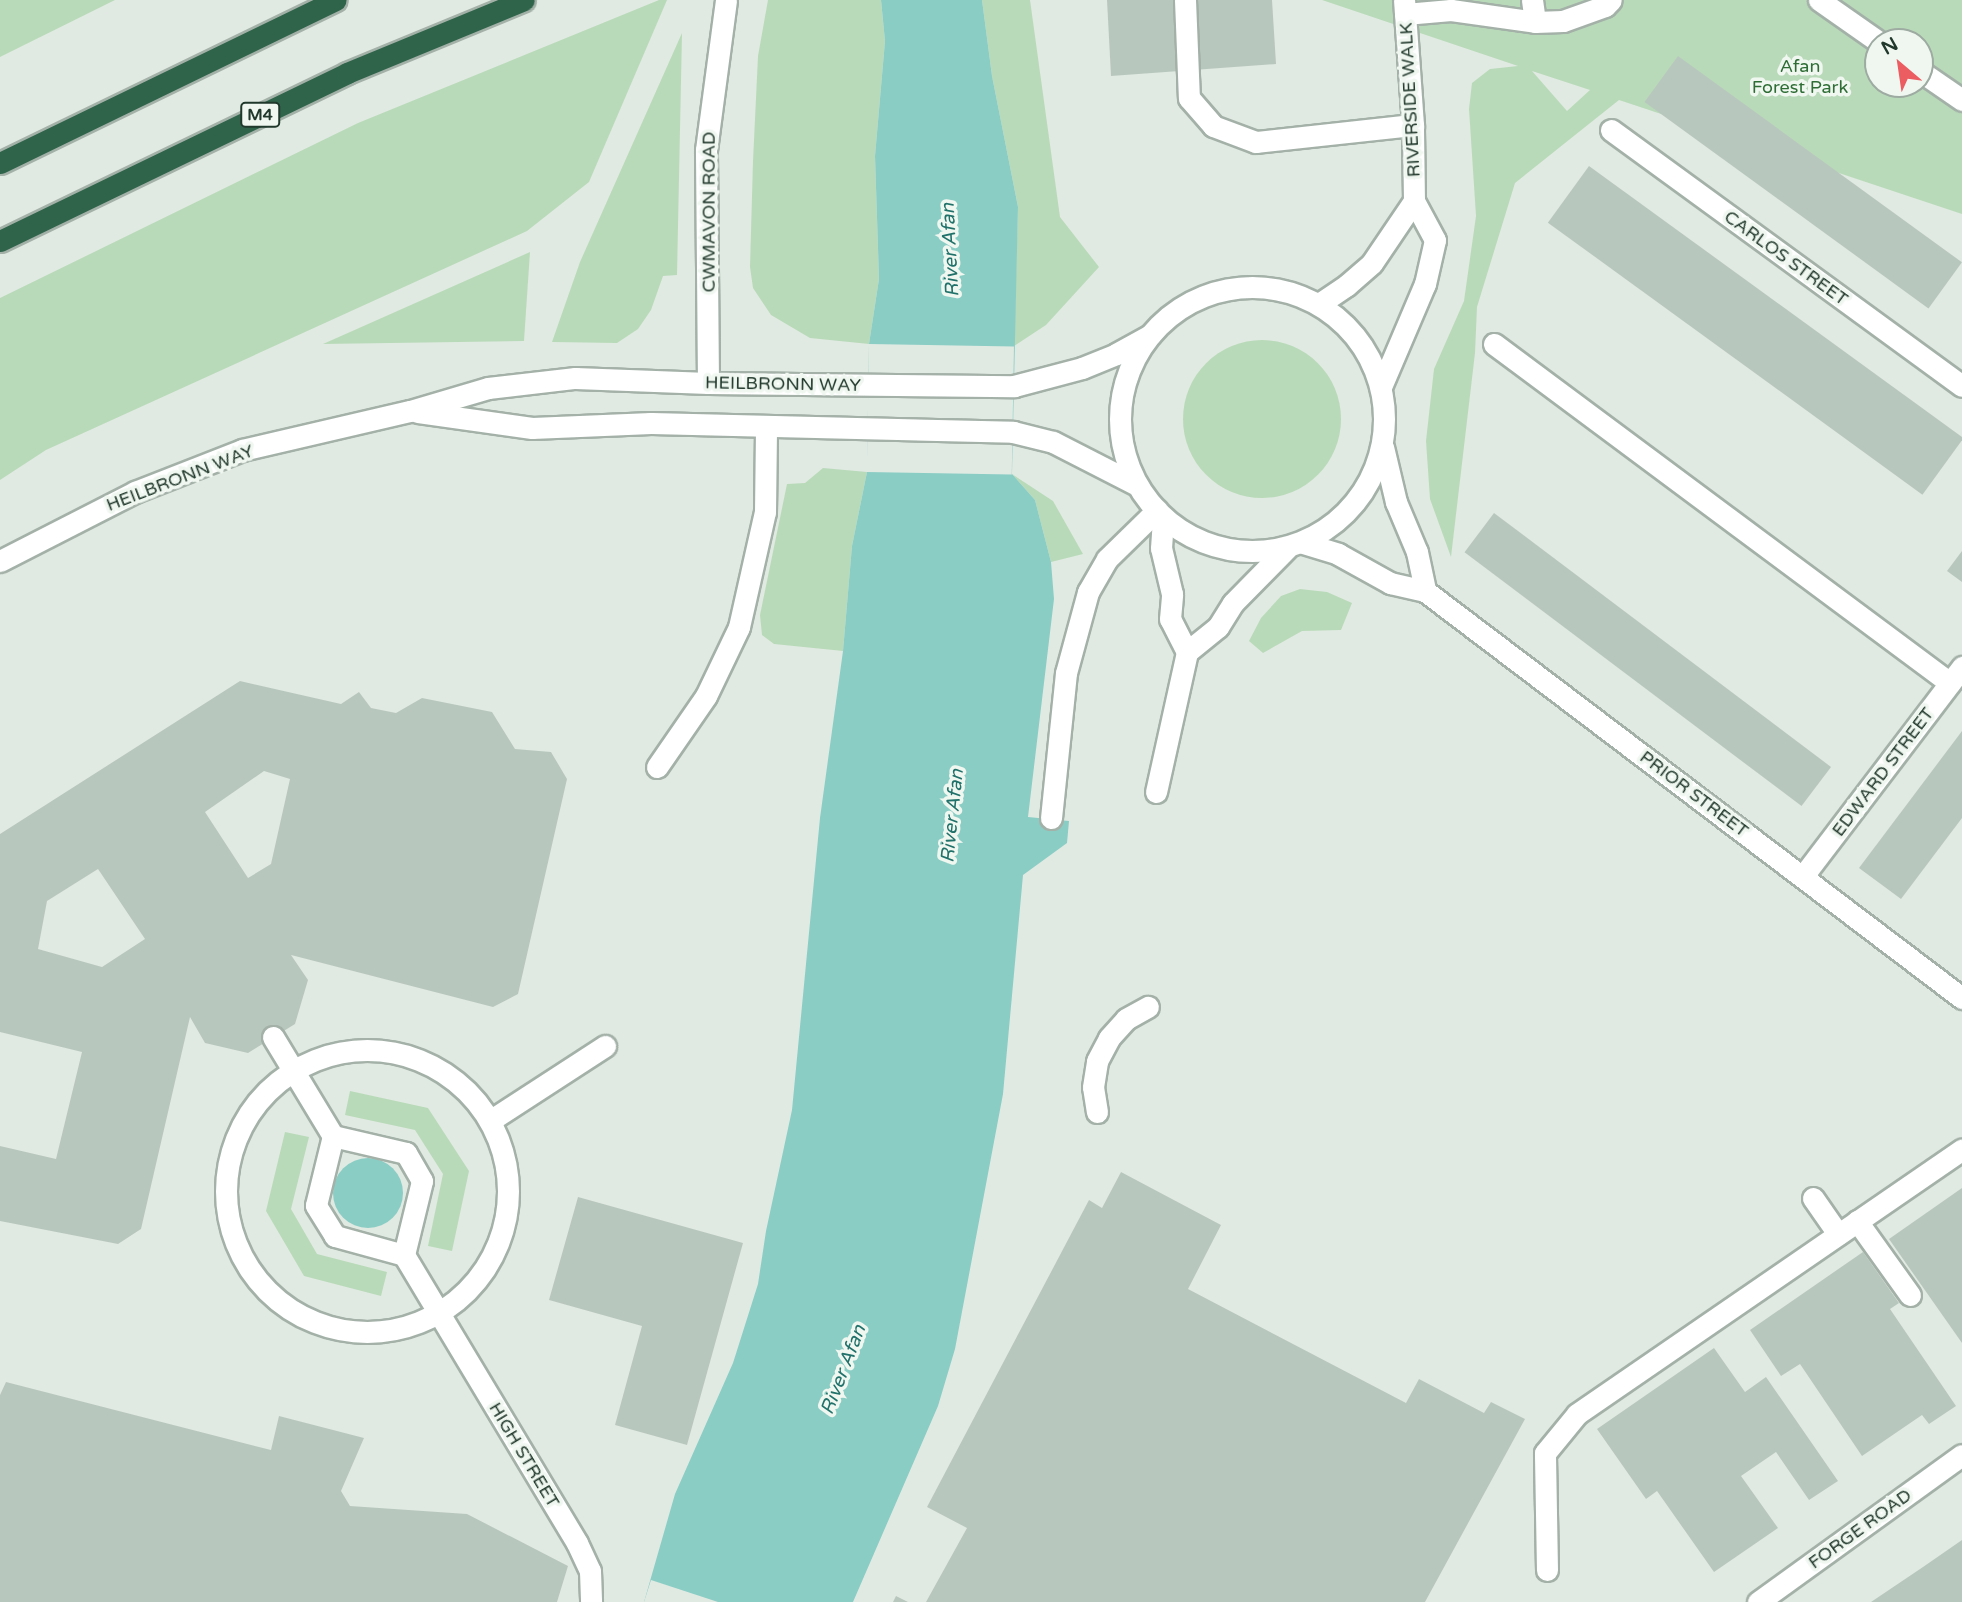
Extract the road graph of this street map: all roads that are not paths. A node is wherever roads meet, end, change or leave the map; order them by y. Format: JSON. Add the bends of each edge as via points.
{"nodes":[{"id":1,"x":336,"y":0,"type":"edge"},
{"id":2,"x":524,"y":0,"type":"edge"},
{"id":3,"x":726,"y":0,"type":"edge"},
{"id":4,"x":1185,"y":0,"type":"edge"},
{"id":5,"x":1532,"y":0,"type":"edge"},
{"id":6,"x":1611,"y":0,"type":"edge"},
{"id":7,"x":1819,"y":0,"type":"edge"},
{"id":8,"x":1405,"y":7,"type":"edge"},
{"id":9,"x":1535,"y":22,"type":"junction"},
{"id":10,"x":1864,"y":32,"type":"edge"},
{"id":11,"x":1934,"y":81,"type":"edge"},
{"id":12,"x":1962,"y":100,"type":"edge"},
{"id":13,"x":1413,"y":125,"type":"junction"},
{"id":14,"x":1611,"y":130,"type":"dead end"},
{"id":15,"x":0,"y":163,"type":"edge"},
{"id":16,"x":1414,"y":201,"type":"junction"},
{"id":17,"x":0,"y":241,"type":"edge"},
{"id":18,"x":1319,"y":304,"type":"junction"},
{"id":19,"x":1150,"y":335,"type":"junction"},
{"id":20,"x":1494,"y":344,"type":"dead end"},
{"id":21,"x":708,"y":383,"type":"junction"},
{"id":22,"x":1962,"y":386,"type":"edge"},
{"id":23,"x":1381,"y":387,"type":"junction"},
{"id":24,"x":411,"y":411,"type":"junction"},
{"id":25,"x":766,"y":428,"type":"junction"},
{"id":26,"x":1383,"y":447,"type":"junction"},
{"id":27,"x":1135,"y":484,"type":"junction"},
{"id":28,"x":1160,"y":514,"type":"junction"},
{"id":29,"x":1295,"y":546,"type":"junction"},
{"id":30,"x":0,"y":561,"type":"edge"},
{"id":31,"x":1425,"y":591,"type":"junction"},
{"id":32,"x":1186,"y":652,"type":"junction"},
{"id":33,"x":1956,"y":675,"type":"edge"},
{"id":34,"x":657,"y":767,"type":"dead end"},
{"id":35,"x":1156,"y":792,"type":"dead end"},
{"id":36,"x":1051,"y":818,"type":"dead end"},
{"id":37,"x":1803,"y":876,"type":"junction"},
{"id":38,"x":1962,"y":998,"type":"edge"},
{"id":39,"x":1148,"y":1007,"type":"dead end"},
{"id":40,"x":273,"y":1038,"type":"dead end"},
{"id":41,"x":605,"y":1046,"type":"dead end"},
{"id":42,"x":293,"y":1069,"type":"junction"},
{"id":43,"x":1097,"y":1112,"type":"dead end"},
{"id":44,"x":491,"y":1120,"type":"junction"},
{"id":45,"x":333,"y":1136,"type":"junction"},
{"id":46,"x":1962,"y":1149,"type":"edge"},
{"id":47,"x":1813,"y":1198,"type":"dead end"},
{"id":48,"x":1857,"y":1221,"type":"junction"},
{"id":49,"x":1838,"y":1234,"type":"junction"},
{"id":50,"x":404,"y":1255,"type":"junction"},
{"id":51,"x":1910,"y":1296,"type":"dead end"},
{"id":52,"x":439,"y":1314,"type":"junction"},
{"id":53,"x":1962,"y":1455,"type":"edge"},
{"id":54,"x":1547,"y":1570,"type":"dead end"},
{"id":55,"x":591,"y":1602,"type":"edge"},
{"id":56,"x":1758,"y":1602,"type":"edge"}],
"edges":[{"from":1,"to":15,"type":"highway"},
{"from":2,"to":17,"type":"highway","number":"M4","via":[[347,73]]},
{"from":3,"to":21,"type":"street","name":"CWMAVON ROAD","via":[[706,150]]},
{"from":4,"to":13,"type":"street","via":[[1189,98],[1213,126],[1255,142]]},
{"from":5,"to":9,"type":"street"},
{"from":6,"to":9,"type":"street","via":[[1563,21]]},
{"from":7,"to":10,"type":"street"},
{"from":8,"to":9,"type":"street"},
{"from":8,"to":13,"type":"street","name":"RIVERSIDE WALK"},
{"from":11,"to":12,"type":"street"},
{"from":13,"to":16,"type":"street","name":"RIVERSIDE WALK"},
{"from":14,"to":22,"type":"street","name":"CARLOS STREET"},
{"from":16,"to":18,"type":"street","via":[[1372,263]]},
{"from":16,"to":23,"type":"street","via":[[1435,240],[1424,284]]},
{"from":18,"to":19,"type":"street","name":"HEILBRONN WAY","via":[[1279,289],[1238,287],[1197,298]]},
{"from":18,"to":23,"type":"street","name":"HEILBRONN WAY","via":[[1347,325],[1368,354]]},
{"from":19,"to":21,"type":"street","name":"HEILBRONN WAY","via":[[1082,368],[1014,386]]},
{"from":19,"to":27,"type":"street","name":"HEILBRONN WAY","via":[[1136,354],[1121,396],[1121,441]]},
{"from":20,"to":33,"type":"street"},
{"from":21,"to":24,"type":"street","name":"HEILBRONN WAY","via":[[575,378],[488,388]]},
{"from":23,"to":26,"type":"street","name":"HEILBRONN WAY"},
{"from":24,"to":25,"type":"street","name":"HEILBRONN WAY","via":[[532,428],[651,424]]},
{"from":24,"to":30,"type":"street","name":"HEILBRONN WAY","via":[[242,450],[135,492]]},
{"from":25,"to":27,"type":"street","name":"HEILBRONN WAY","via":[[1013,432],[1053,442]]},
{"from":25,"to":34,"type":"street","via":[[765,512],[738,626],[706,696]]},
{"from":26,"to":29,"type":"street","name":"HEILBRONN WAY","via":[[1369,484],[1345,514]]},
{"from":26,"to":31,"type":"street"},
{"from":27,"to":28,"type":"street","name":"HEILBRONN WAY"},
{"from":28,"to":29,"type":"street","name":"HEILBRONN WAY","via":[[1184,534],[1220,549],[1259,552]]},
{"from":28,"to":32,"type":"street","via":[[1161,548],[1172,594],[1170,619]]},
{"from":28,"to":36,"type":"street","via":[[1107,559],[1088,592],[1066,673]]},
{"from":29,"to":31,"type":"street","name":"PRIOR STREET","via":[[1338,554],[1390,583]]},
{"from":29,"to":32,"type":"street","via":[[1233,603],[1218,627]]},
{"from":31,"to":37,"type":"street","name":"PRIOR STREET"},
{"from":32,"to":35,"type":"street"},
{"from":33,"to":37,"type":"street","name":"EDWARD STREET"},
{"from":37,"to":38,"type":"street","name":"PRIOR STREET"},
{"from":39,"to":43,"type":"street","via":[[1126,1019],[1097,1061],[1093,1087]]},
{"from":40,"to":42,"type":"street"},
{"from":41,"to":44,"type":"street"},
{"from":42,"to":44,"type":"street","via":[[330,1054],[367,1049],[404,1054],[439,1068],[467,1091]]},
{"from":42,"to":45,"type":"street"},
{"from":42,"to":52,"type":"street","via":[[261,1096],[236,1133],[225,1177],[227,1221],[243,1263],[272,1297],[309,1322],[352,1333],[386,1331]]},
{"from":44,"to":52,"type":"street","via":[[506,1161],[508,1195],[497,1249],[473,1286]]},
{"from":45,"to":50,"type":"street","via":[[316,1205],[335,1236]]},
{"from":45,"to":50,"type":"street","via":[[406,1153],[422,1181]]},
{"from":46,"to":48,"type":"street"},
{"from":47,"to":49,"type":"street"},
{"from":48,"to":49,"type":"street"},
{"from":48,"to":51,"type":"street"},
{"from":49,"to":54,"type":"street","via":[[1577,1414],[1545,1453]]},
{"from":50,"to":52,"type":"street","name":"HIGH STREET"},
{"from":52,"to":55,"type":"street","name":"HIGH STREET","via":[[577,1543],[590,1571]]},
{"from":53,"to":56,"type":"street","name":"FORGE ROAD"}]}
